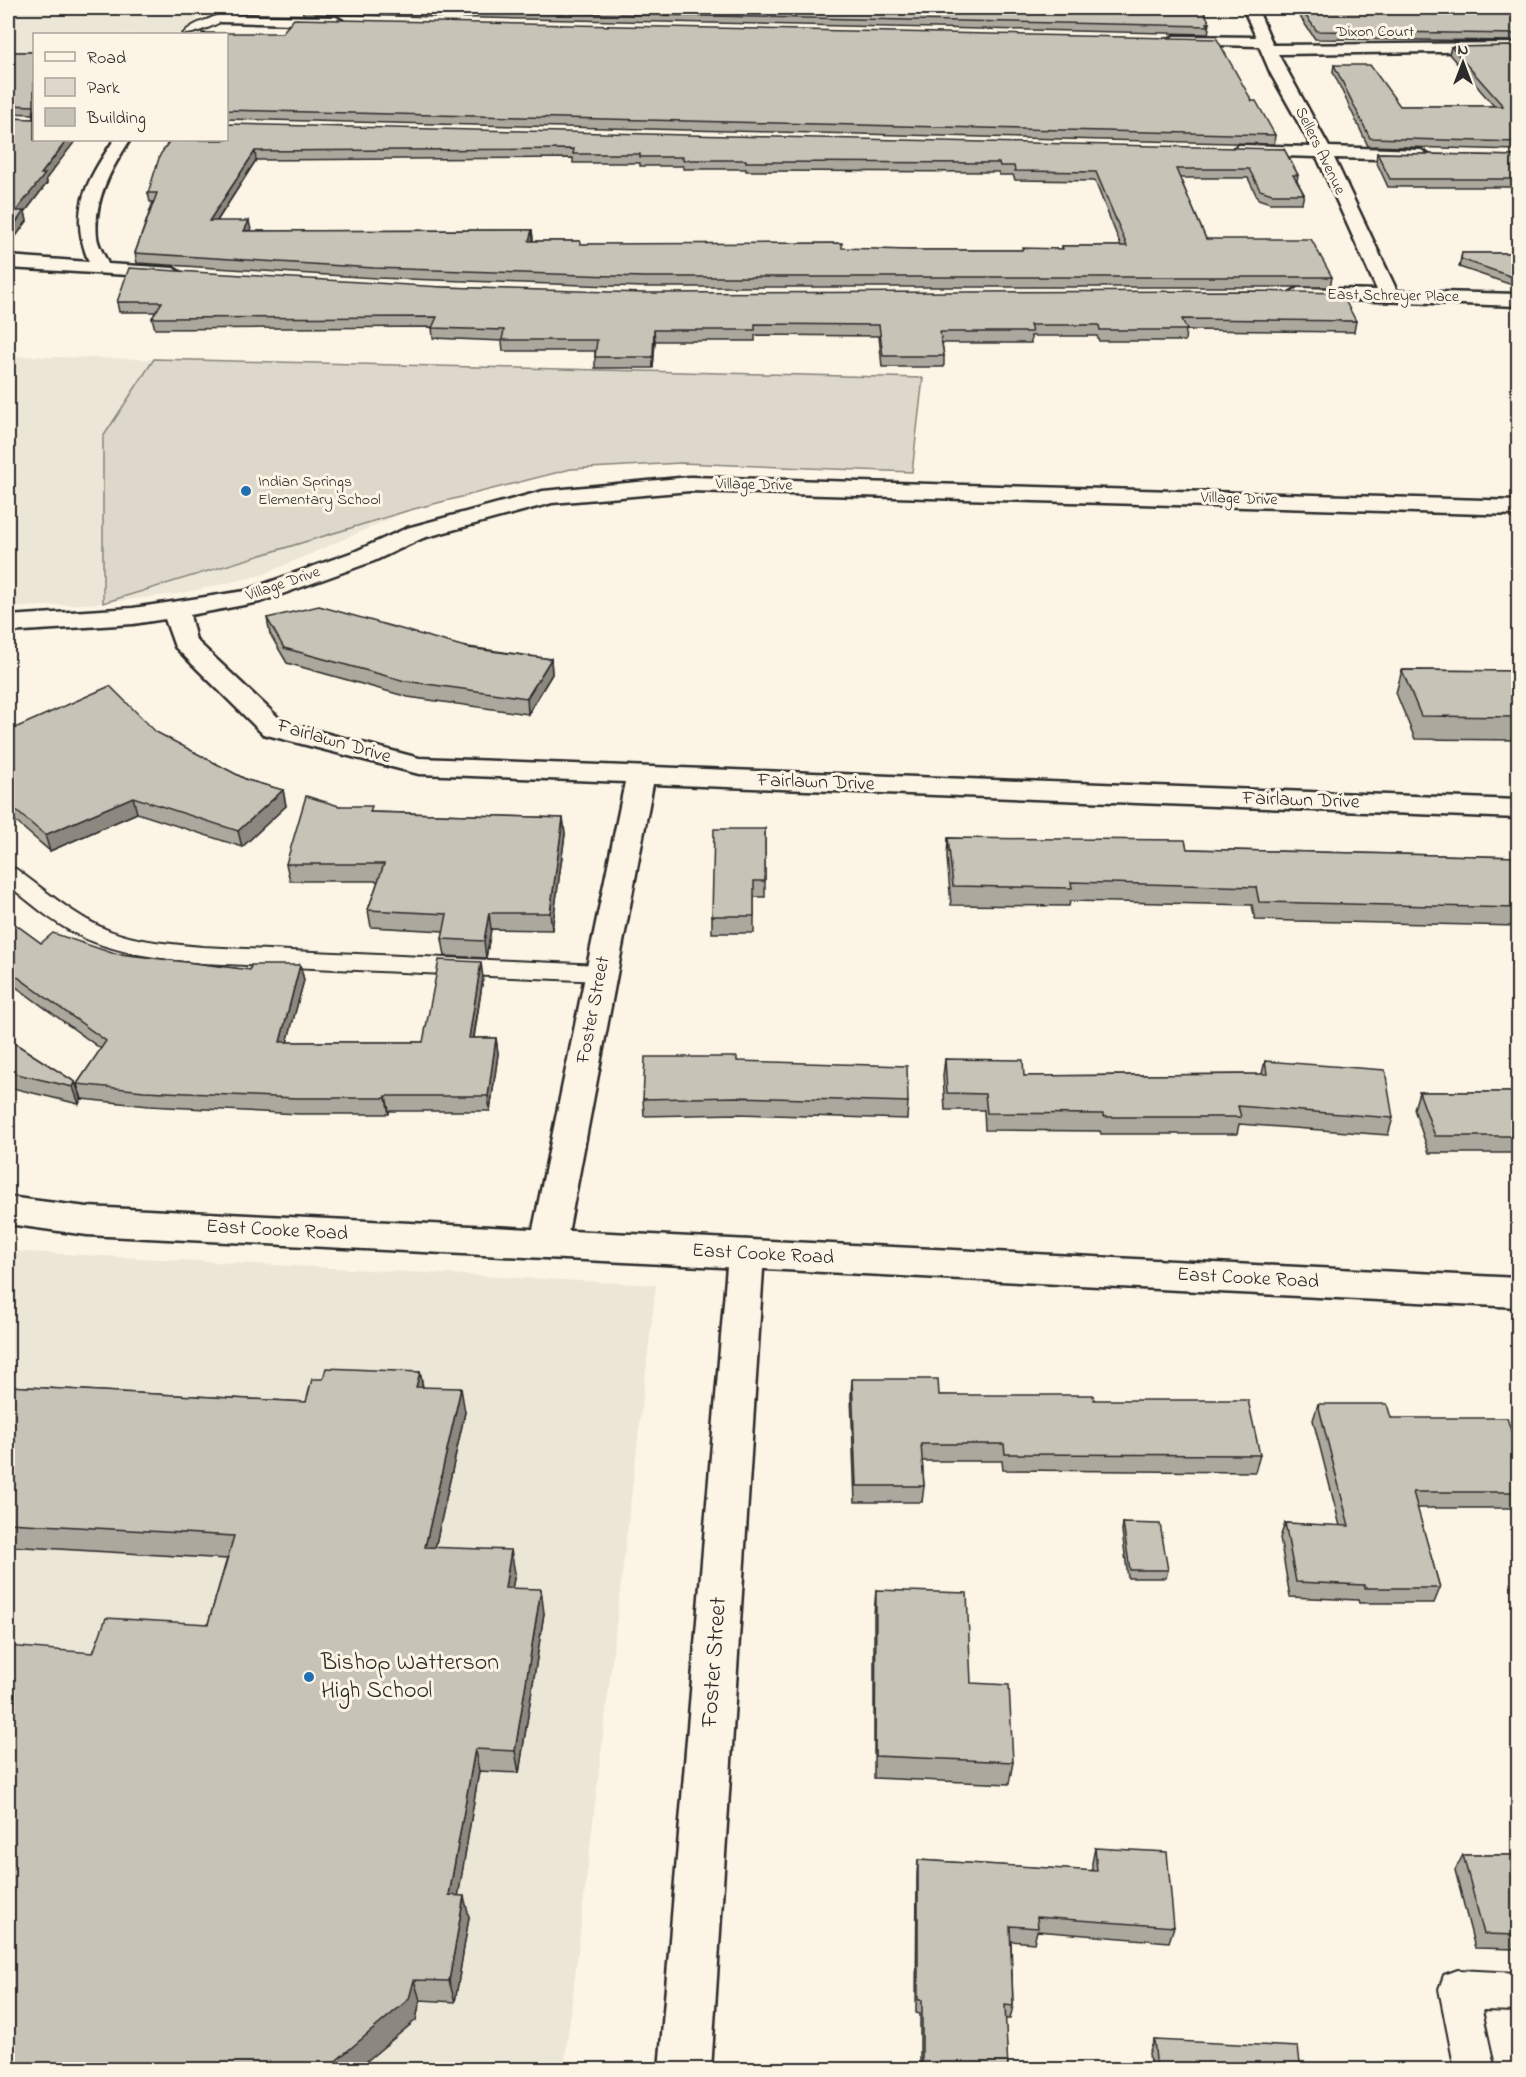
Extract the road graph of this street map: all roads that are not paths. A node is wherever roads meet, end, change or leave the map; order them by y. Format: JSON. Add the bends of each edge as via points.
{"nodes":[{"id":1,"x":268,"y":8,"type":"edge"},
{"id":2,"x":1250,"y":8,"type":"edge"},
{"id":3,"x":229,"y":13,"type":"edge"},
{"id":4,"x":190,"y":33,"type":"edge"},
{"id":5,"x":1158,"y":40,"type":"edge"},
{"id":6,"x":1266,"y":45,"type":"junction"},
{"id":7,"x":1518,"y":47,"type":"edge"},
{"id":8,"x":122,"y":141,"type":"edge"},
{"id":9,"x":1224,"y":150,"type":"edge"},
{"id":10,"x":1323,"y":152,"type":"junction"},
{"id":11,"x":1437,"y":155,"type":"edge"},
{"id":12,"x":8,"y":262,"type":"edge"},
{"id":13,"x":100,"y":267,"type":"junction"},
{"id":14,"x":190,"y":275,"type":"edge"},
{"id":15,"x":1284,"y":294,"type":"edge"},
{"id":16,"x":1389,"y":295,"type":"junction"},
{"id":17,"x":1518,"y":300,"type":"edge"},
{"id":18,"x":1518,"y":508,"type":"edge"},
{"id":19,"x":176,"y":611,"type":"junction"},
{"id":20,"x":8,"y":624,"type":"edge"},
{"id":21,"x":640,"y":776,"type":"junction"},
{"id":22,"x":1518,"y":809,"type":"edge"},
{"id":23,"x":8,"y":874,"type":"edge"},
{"id":24,"x":601,"y":973,"type":"junction"},
{"id":25,"x":8,"y":1211,"type":"edge"},
{"id":26,"x":8,"y":1219,"type":"edge"},
{"id":27,"x":87,"y":1221,"type":"junction"},
{"id":28,"x":548,"y":1244,"type":"junction"},
{"id":29,"x":746,"y":1254,"type":"junction"},
{"id":30,"x":1518,"y":1293,"type":"edge"},
{"id":31,"x":1518,"y":1992,"type":"edge"},
{"id":32,"x":685,"y":2070,"type":"edge"},
{"id":33,"x":1475,"y":2070,"type":"edge"}],
"edges":[{"from":1,"to":3,"type":"street","via":[[351,21]]},
{"from":2,"to":6,"type":"street","name":"Sellers Avenue"},
{"from":3,"to":4,"type":"lane","via":[[196,26]]},
{"from":5,"to":6,"type":"street","name":"Dixon Court"},
{"from":6,"to":7,"type":"street","name":"Dixon Court","via":[[1399,50]]},
{"from":6,"to":10,"type":"street","name":"Sellers Avenue"},
{"from":8,"to":13,"type":"street","via":[[99,175],[91,200],[88,238]]},
{"from":9,"to":10,"type":"street"},
{"from":10,"to":11,"type":"street"},
{"from":10,"to":16,"type":"street","name":"Sellers Avenue"},
{"from":12,"to":13,"type":"street"},
{"from":13,"to":14,"type":"street"},
{"from":15,"to":16,"type":"street","name":"East Schreyer Place"},
{"from":16,"to":17,"type":"street","name":"East Schreyer Place"},
{"from":18,"to":19,"type":"street","name":"Village Drive","via":[[690,484],[551,496],[414,533],[365,556],[251,597]]},
{"from":19,"to":20,"type":"street","name":"Village Drive"},
{"from":19,"to":21,"type":"street","name":"Fairlawn Drive","via":[[184,642],[273,728],[419,766]]},
{"from":21,"to":22,"type":"street","name":"Fairlawn Drive"},
{"from":21,"to":24,"type":"street","name":"Foster Street"},
{"from":23,"to":24,"type":"lane","via":[[63,916],[101,935],[147,948],[202,955]]},
{"from":24,"to":28,"type":"street","name":"Foster Street"},
{"from":25,"to":27,"type":"street","name":"East Cooke Road"},
{"from":26,"to":27,"type":"street"},
{"from":27,"to":28,"type":"street","name":"East Cooke Road"},
{"from":28,"to":29,"type":"street","name":"East Cooke Road"},
{"from":29,"to":30,"type":"street","name":"East Cooke Road"},
{"from":29,"to":32,"type":"street","name":"Foster Street"},
{"from":31,"to":33,"type":"lane","via":[[1458,1989]]}]}
